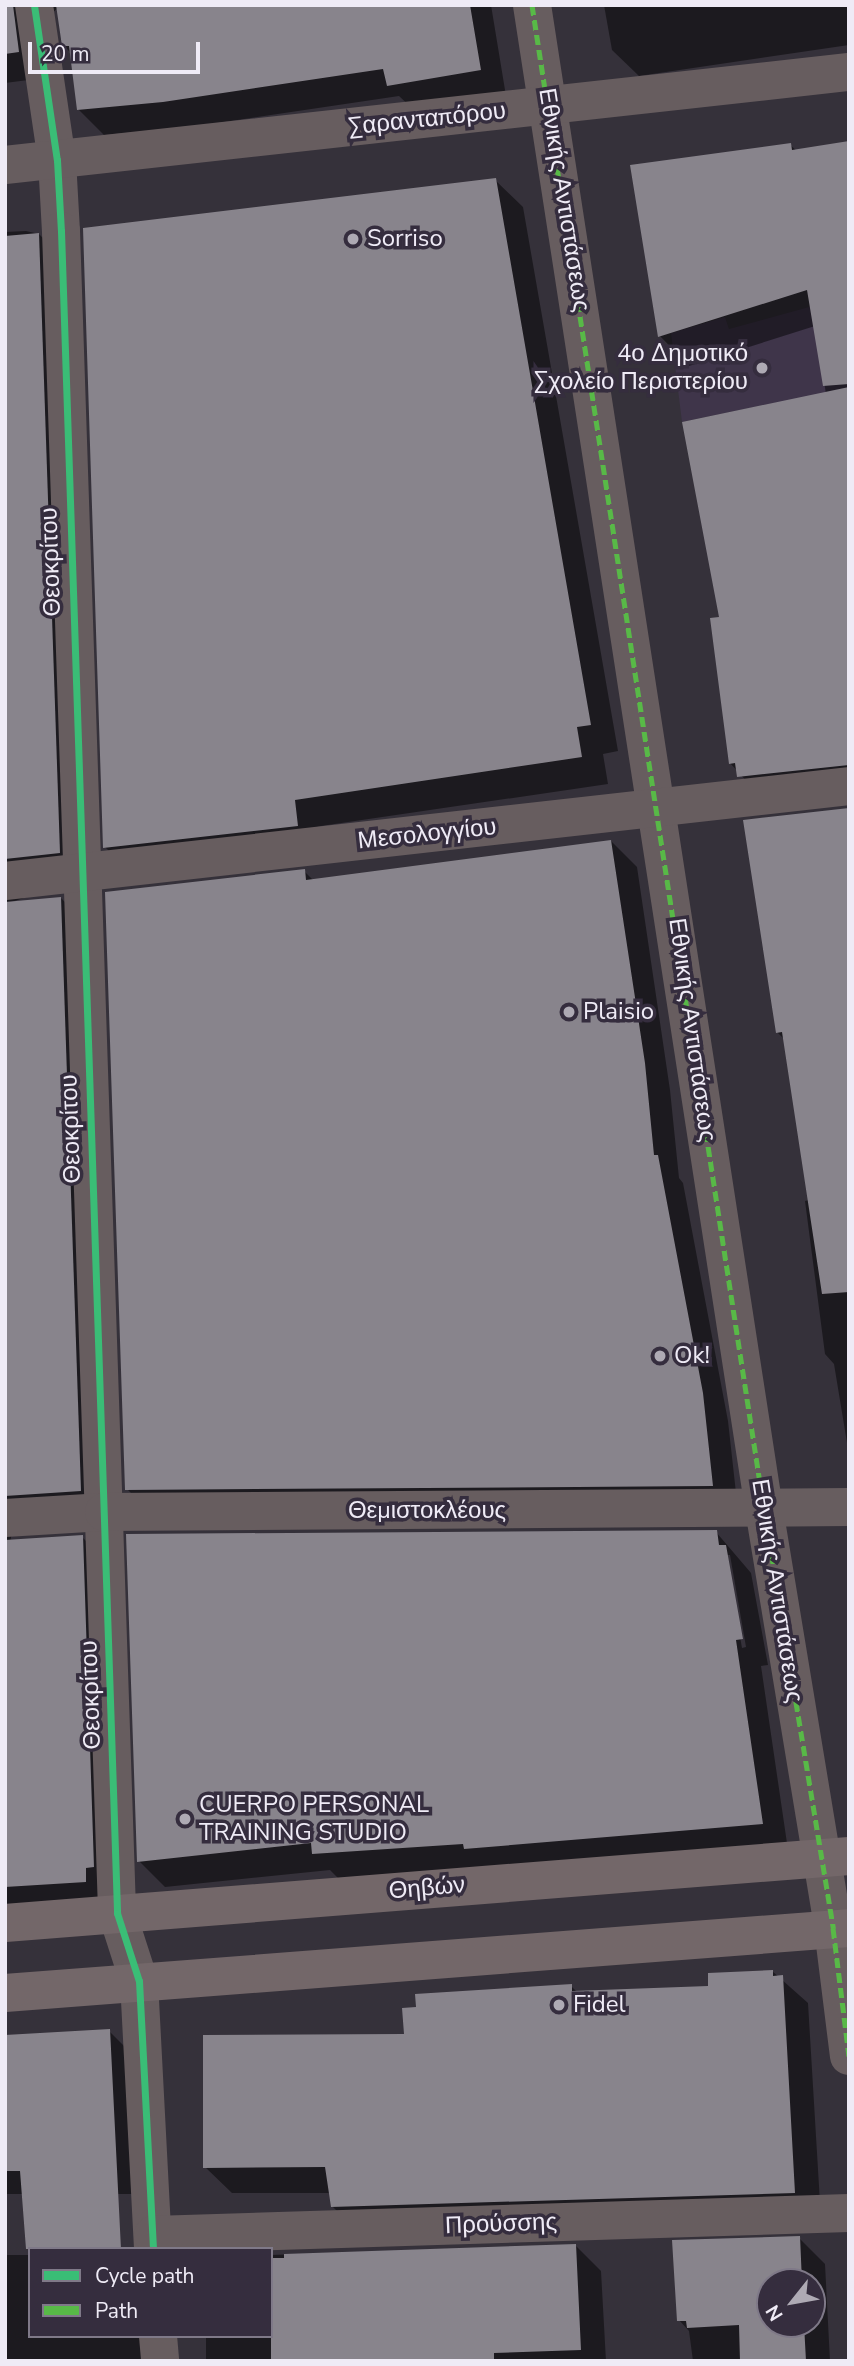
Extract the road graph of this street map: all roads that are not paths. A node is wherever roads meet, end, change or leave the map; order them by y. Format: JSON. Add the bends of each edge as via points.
{"nodes":[{"id":1,"x":34,"y":5,"type":"edge"},
{"id":2,"x":532,"y":5,"type":"edge"},
{"id":3,"x":849,"y":72,"type":"edge"},
{"id":4,"x":550,"y":105,"type":"junction"},
{"id":5,"x":57,"y":160,"type":"junction"},
{"id":6,"x":5,"y":165,"type":"edge"},
{"id":7,"x":849,"y":786,"type":"edge"},
{"id":8,"x":659,"y":807,"type":"junction"},
{"id":9,"x":79,"y":873,"type":"junction"},
{"id":10,"x":5,"y":881,"type":"edge"},
{"id":11,"x":849,"y":1507,"type":"edge"},
{"id":12,"x":764,"y":1509,"type":"junction"},
{"id":13,"x":104,"y":1513,"type":"junction"},
{"id":14,"x":5,"y":1518,"type":"edge"},
{"id":15,"x":834,"y":1856,"type":"edge"},
{"id":16,"x":117,"y":1913,"type":"junction"},
{"id":17,"x":5,"y":1923,"type":"edge"},
{"id":18,"x":841,"y":1928,"type":"edge"},
{"id":19,"x":139,"y":1981,"type":"junction"},
{"id":20,"x":5,"y":1993,"type":"edge"},
{"id":21,"x":849,"y":2056,"type":"edge"},
{"id":22,"x":849,"y":2213,"type":"edge"},
{"id":23,"x":153,"y":2242,"type":"edge"},
{"id":24,"x":158,"y":2338,"type":"edge"},
{"id":25,"x":160,"y":2361,"type":"edge"}],
"edges":[{"from":1,"to":5,"type":"street","name":"Θεοκρίτου"},
{"from":2,"to":4,"type":"street","name":"Εθνικής Αντιστάσεως"},
{"from":3,"to":4,"type":"street","name":"Σαρανταπόρου"},
{"from":4,"to":5,"type":"street","name":"Σαρανταπόρου"},
{"from":4,"to":8,"type":"street","name":"Εθνικής Αντιστάσεως"},
{"from":5,"to":6,"type":"street","name":"Σαρανταπόρου"},
{"from":5,"to":9,"type":"street","name":"Θεοκρίτου"},
{"from":7,"to":8,"type":"street","name":"Μεσολογγίου"},
{"from":8,"to":9,"type":"street","name":"Μεσολογγίου"},
{"from":8,"to":12,"type":"street","name":"Εθνικής Αντιστάσεως"},
{"from":9,"to":10,"type":"street","name":"Μεσολογγίου"},
{"from":9,"to":13,"type":"street","name":"Θεοκρίτου"},
{"from":11,"to":12,"type":"street","name":"Θεμιστοκλέους"},
{"from":12,"to":13,"type":"street","name":"Θεμιστοκλέους"},
{"from":12,"to":15,"type":"street","name":"Εθνικής Αντιστάσεως"},
{"from":13,"to":14,"type":"street","name":"Θεμιστοκλέους"},
{"from":13,"to":16,"type":"street","name":"Θεοκρίτου"},
{"from":15,"to":16,"type":"main road","name":"Θηβών"},
{"from":15,"to":18,"type":"street","name":"Εθνικής Αντιστάσεως"},
{"from":16,"to":17,"type":"main road","name":"Θηβών"},
{"from":16,"to":19,"type":"street","name":"Θεοκρίτου"},
{"from":18,"to":19,"type":"main road"},
{"from":18,"to":21,"type":"street","name":"Εθνικής Αντιστάσεως"},
{"from":19,"to":20,"type":"main road"},
{"from":19,"to":23,"type":"street","name":"Θεοκρίτου"},
{"from":22,"to":23,"type":"street","name":"Προύσσης"},
{"from":24,"to":25,"type":"street"}]}
